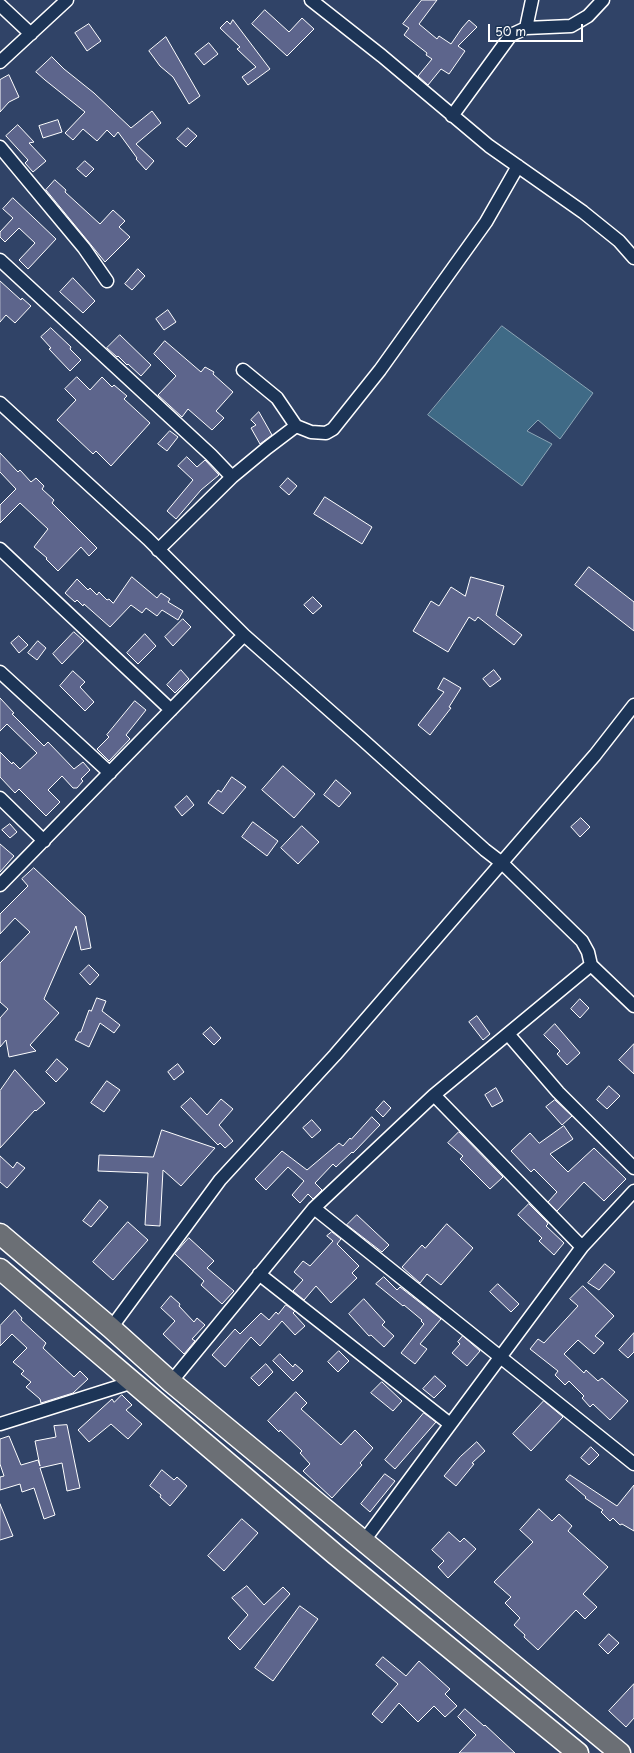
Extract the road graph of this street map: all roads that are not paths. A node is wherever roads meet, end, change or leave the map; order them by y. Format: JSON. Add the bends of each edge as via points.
{"nodes":[{"id":1,"x":67,"y":0,"type":"edge"},
{"id":2,"x":311,"y":0,"type":"edge"},
{"id":3,"x":532,"y":0,"type":"edge"},
{"id":4,"x":603,"y":0,"type":"edge"},
{"id":5,"x":0,"y":5,"type":"edge"},
{"id":6,"x":526,"y":28,"type":"junction"},
{"id":7,"x":31,"y":34,"type":"junction"},
{"id":8,"x":0,"y":62,"type":"edge"},
{"id":9,"x":452,"y":116,"type":"junction"},
{"id":10,"x":0,"y":147,"type":"edge"},
{"id":11,"x":518,"y":166,"type":"junction"},
{"id":12,"x":634,"y":258,"type":"edge"},
{"id":13,"x":0,"y":260,"type":"edge"},
{"id":14,"x":107,"y":281,"type":"dead end"},
{"id":15,"x":243,"y":370,"type":"dead end"},
{"id":16,"x":0,"y":403,"type":"edge"},
{"id":17,"x":296,"y":426,"type":"junction"},
{"id":18,"x":232,"y":477,"type":"junction"},
{"id":19,"x":0,"y":549,"type":"edge"},
{"id":20,"x":158,"y":550,"type":"junction"},
{"id":21,"x":244,"y":635,"type":"junction"},
{"id":22,"x":0,"y":672,"type":"edge"},
{"id":23,"x":634,"y":705,"type":"edge"},
{"id":24,"x":171,"y":710,"type":"junction"},
{"id":25,"x":110,"y":773,"type":"junction"},
{"id":26,"x":0,"y":798,"type":"edge"},
{"id":27,"x":44,"y":841,"type":"junction"},
{"id":28,"x":502,"y":863,"type":"junction"},
{"id":29,"x":0,"y":886,"type":"edge"},
{"id":30,"x":591,"y":964,"type":"junction"},
{"id":31,"x":634,"y":1006,"type":"edge"},
{"id":32,"x":508,"y":1034,"type":"junction"},
{"id":33,"x":434,"y":1095,"type":"junction"},
{"id":34,"x":634,"y":1168,"type":"edge"},
{"id":35,"x":634,"y":1191,"type":"edge"},
{"id":36,"x":314,"y":1208,"type":"junction"},
{"id":37,"x":0,"y":1234,"type":"edge"},
{"id":38,"x":582,"y":1247,"type":"junction"},
{"id":39,"x":0,"y":1269,"type":"edge"},
{"id":40,"x":259,"y":1274,"type":"junction"},
{"id":41,"x":111,"y":1328,"type":"junction"},
{"id":42,"x":500,"y":1357,"type":"junction"},
{"id":43,"x":133,"y":1382,"type":"junction"},
{"id":44,"x":171,"y":1382,"type":"junction"},
{"id":45,"x":0,"y":1424,"type":"edge"},
{"id":46,"x":450,"y":1424,"type":"junction"},
{"id":47,"x":634,"y":1464,"type":"edge"},
{"id":48,"x":363,"y":1542,"type":"junction"},
{"id":49,"x":578,"y":1753,"type":"edge"},
{"id":50,"x":620,"y":1753,"type":"edge"}],
"edges":[{"from":1,"to":7,"type":"street"},
{"from":2,"to":9,"type":"street"},
{"from":3,"to":6,"type":"street"},
{"from":4,"to":6,"type":"street","via":[[588,16],[571,26]]},
{"from":5,"to":7,"type":"street"},
{"from":6,"to":9,"type":"street","via":[[511,35]]},
{"from":7,"to":8,"type":"street"},
{"from":9,"to":11,"type":"street"},
{"from":10,"to":14,"type":"street","via":[[84,248]]},
{"from":11,"to":12,"type":"street","via":[[583,212],[619,241]]},
{"from":11,"to":17,"type":"street","via":[[481,228],[380,370],[333,429],[326,433],[311,432]]},
{"from":13,"to":18,"type":"street","via":[[211,454]]},
{"from":15,"to":17,"type":"street","via":[[277,398]]},
{"from":16,"to":20,"type":"street"},
{"from":17,"to":18,"type":"street"},
{"from":18,"to":20,"type":"street"},
{"from":19,"to":24,"type":"street"},
{"from":20,"to":21,"type":"street"},
{"from":21,"to":24,"type":"street"},
{"from":21,"to":28,"type":"street"},
{"from":22,"to":25,"type":"street"},
{"from":23,"to":28,"type":"street","via":[[595,755]]},
{"from":24,"to":25,"type":"street"},
{"from":25,"to":27,"type":"street"},
{"from":26,"to":27,"type":"street"},
{"from":27,"to":29,"type":"street"},
{"from":28,"to":30,"type":"street","via":[[582,941]]},
{"from":28,"to":41,"type":"street","via":[[335,1055],[220,1180]]},
{"from":30,"to":31,"type":"street"},
{"from":30,"to":32,"type":"street"},
{"from":32,"to":33,"type":"street"},
{"from":32,"to":34,"type":"street","via":[[558,1092]]},
{"from":33,"to":36,"type":"street"},
{"from":33,"to":38,"type":"street"},
{"from":35,"to":38,"type":"street"},
{"from":36,"to":40,"type":"street"},
{"from":36,"to":42,"type":"street"},
{"from":37,"to":41,"type":"highway"},
{"from":38,"to":42,"type":"street"},
{"from":39,"to":43,"type":"highway"},
{"from":40,"to":44,"type":"street"},
{"from":40,"to":46,"type":"street"},
{"from":41,"to":44,"type":"highway"},
{"from":42,"to":46,"type":"street"},
{"from":42,"to":47,"type":"street"},
{"from":43,"to":45,"type":"street"},
{"from":43,"to":49,"type":"highway","via":[[336,1554]]},
{"from":44,"to":48,"type":"highway"},
{"from":46,"to":48,"type":"street"},
{"from":48,"to":50,"type":"highway"}]}
